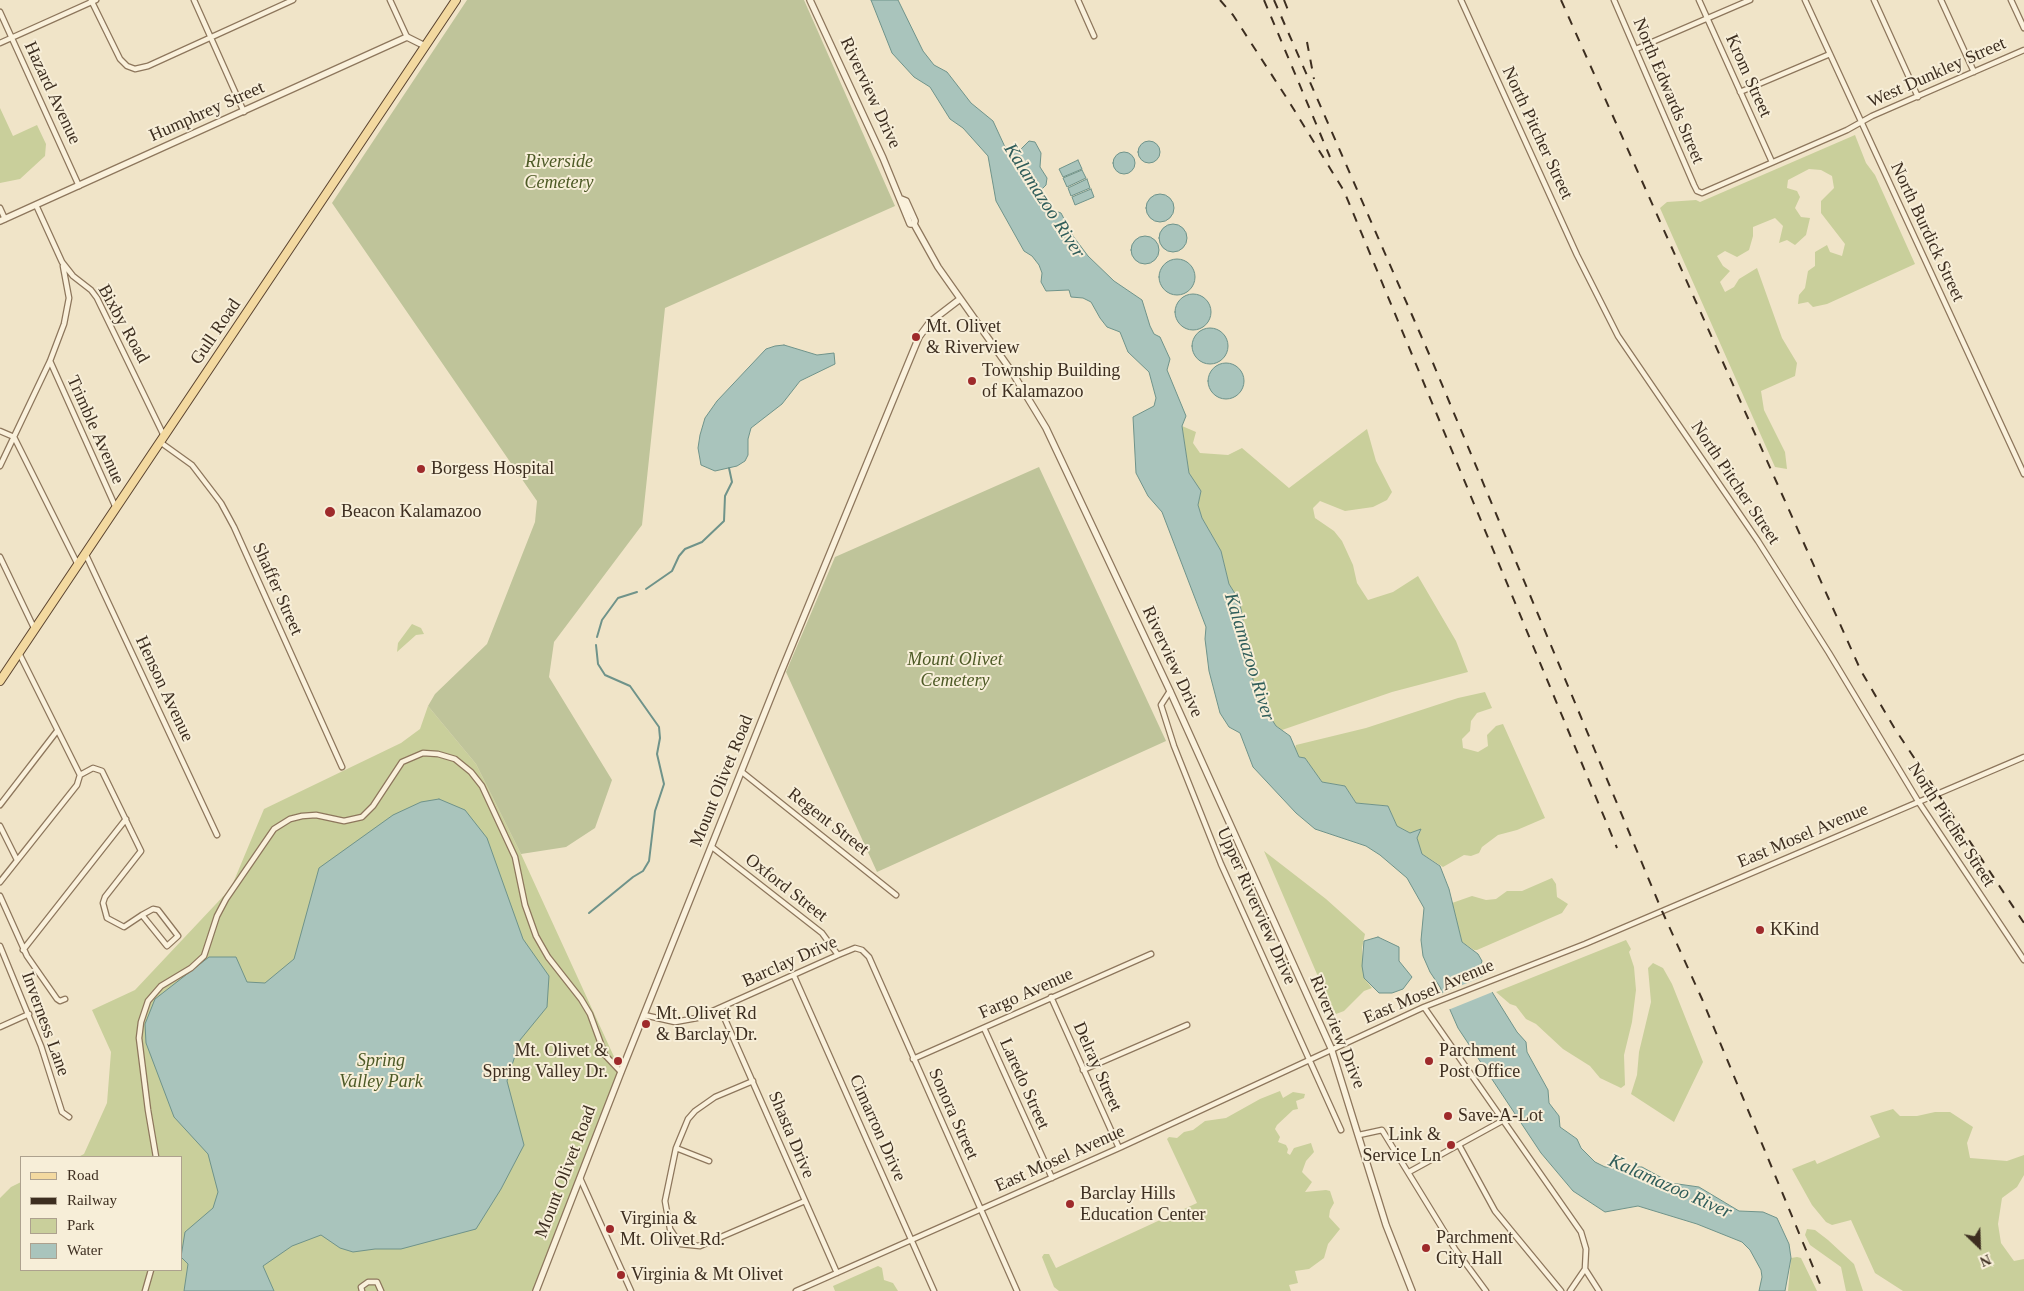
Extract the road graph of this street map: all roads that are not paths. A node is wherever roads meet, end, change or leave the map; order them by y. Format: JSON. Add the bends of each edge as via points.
{"nodes":[{"id":1,"x":194,"y":0,"type":"edge"},
{"id":2,"x":293,"y":0,"type":"edge"},
{"id":3,"x":390,"y":0,"type":"edge"},
{"id":4,"x":456,"y":0,"type":"edge"},
{"id":5,"x":810,"y":0,"type":"edge"},
{"id":6,"x":1078,"y":0,"type":"edge"},
{"id":7,"x":1461,"y":0,"type":"edge"},
{"id":8,"x":1614,"y":0,"type":"edge"},
{"id":9,"x":1700,"y":0,"type":"edge"},
{"id":10,"x":1750,"y":0,"type":"edge"},
{"id":11,"x":1805,"y":0,"type":"edge"},
{"id":12,"x":1874,"y":0,"type":"edge"},
{"id":13,"x":1941,"y":0,"type":"edge"},
{"id":14,"x":2010,"y":0,"type":"edge"},
{"id":15,"x":93,"y":1,"type":"edge"},
{"id":16,"x":0,"y":12,"type":"edge"},
{"id":17,"x":1708,"y":18,"type":"junction"},
{"id":18,"x":2024,"y":28,"type":"edge"},
{"id":19,"x":1094,"y":36,"type":"dead end"},
{"id":20,"x":408,"y":37,"type":"junction"},
{"id":21,"x":12,"y":38,"type":"junction"},
{"id":22,"x":210,"y":38,"type":"junction"},
{"id":23,"x":0,"y":43,"type":"edge"},
{"id":24,"x":425,"y":46,"type":"junction"},
{"id":25,"x":1636,"y":49,"type":"junction"},
{"id":26,"x":2024,"y":50,"type":"edge"},
{"id":27,"x":1830,"y":54,"type":"junction"},
{"id":28,"x":1974,"y":72,"type":"junction"},
{"id":29,"x":1740,"y":92,"type":"junction"},
{"id":30,"x":1918,"y":97,"type":"junction"},
{"id":31,"x":244,"y":112,"type":"junction"},
{"id":32,"x":1861,"y":122,"type":"junction"},
{"id":33,"x":1772,"y":162,"type":"junction"},
{"id":34,"x":79,"y":186,"type":"junction"},
{"id":35,"x":1699,"y":192,"type":"joint"},
{"id":36,"x":36,"y":205,"type":"junction"},
{"id":37,"x":0,"y":208,"type":"edge"},
{"id":38,"x":2,"y":220,"type":"edge"},
{"id":39,"x":62,"y":262,"type":"junction"},
{"id":40,"x":960,"y":298,"type":"junction"},
{"id":41,"x":50,"y":361,"type":"junction"},
{"id":42,"x":0,"y":431,"type":"edge"},
{"id":43,"x":14,"y":437,"type":"junction"},
{"id":44,"x":162,"y":439,"type":"junction"},
{"id":45,"x":0,"y":466,"type":"edge"},
{"id":46,"x":2024,"y":474,"type":"edge"},
{"id":47,"x":116,"y":509,"type":"junction"},
{"id":48,"x":86,"y":555,"type":"junction"},
{"id":49,"x":0,"y":557,"type":"edge"},
{"id":50,"x":78,"y":566,"type":"junction"},
{"id":51,"x":35,"y":630,"type":"junction"},
{"id":52,"x":19,"y":653,"type":"junction"},
{"id":53,"x":0,"y":681,"type":"edge"},
{"id":54,"x":1170,"y":691,"type":"junction"},
{"id":55,"x":57,"y":731,"type":"junction"},
{"id":56,"x":2024,"y":757,"type":"edge"},
{"id":57,"x":342,"y":767,"type":"dead end"},
{"id":58,"x":742,"y":772,"type":"junction"},
{"id":59,"x":80,"y":775,"type":"junction"},
{"id":60,"x":1918,"y":801,"type":"junction"},
{"id":61,"x":0,"y":805,"type":"edge"},
{"id":62,"x":126,"y":819,"type":"junction"},
{"id":63,"x":0,"y":826,"type":"edge"},
{"id":64,"x":217,"y":835,"type":"dead end"},
{"id":65,"x":712,"y":847,"type":"junction"},
{"id":66,"x":17,"y":860,"type":"junction"},
{"id":67,"x":0,"y":882,"type":"edge"},
{"id":68,"x":896,"y":895,"type":"dead end"},
{"id":69,"x":0,"y":896,"type":"edge"},
{"id":70,"x":142,"y":915,"type":"junction"},
{"id":71,"x":0,"y":946,"type":"edge"},
{"id":72,"x":23,"y":950,"type":"junction"},
{"id":73,"x":862,"y":950,"type":"joint"},
{"id":74,"x":1151,"y":954,"type":"dead end"},
{"id":75,"x":838,"y":955,"type":"junction"},
{"id":76,"x":2024,"y":960,"type":"edge"},
{"id":77,"x":794,"y":976,"type":"junction"},
{"id":78,"x":1051,"y":997,"type":"junction"},
{"id":79,"x":65,"y":1000,"type":"dead end"},
{"id":80,"x":1424,"y":1007,"type":"junction"},
{"id":81,"x":720,"y":1008,"type":"junction"},
{"id":82,"x":28,"y":1014,"type":"junction"},
{"id":83,"x":644,"y":1015,"type":"junction"},
{"id":84,"x":1187,"y":1025,"type":"dead end"},
{"id":85,"x":0,"y":1027,"type":"edge"},
{"id":86,"x":984,"y":1028,"type":"junction"},
{"id":87,"x":1331,"y":1048,"type":"junction"},
{"id":88,"x":913,"y":1059,"type":"junction"},
{"id":89,"x":1310,"y":1060,"type":"junction"},
{"id":90,"x":1083,"y":1070,"type":"junction"},
{"id":91,"x":621,"y":1072,"type":"junction"},
{"id":92,"x":753,"y":1082,"type":"junction"},
{"id":93,"x":69,"y":1117,"type":"dead end"},
{"id":94,"x":1502,"y":1120,"type":"junction"},
{"id":95,"x":1341,"y":1130,"type":"dead end"},
{"id":96,"x":1359,"y":1135,"type":"junction"},
{"id":97,"x":1459,"y":1145,"type":"junction"},
{"id":98,"x":676,"y":1148,"type":"junction"},
{"id":99,"x":1119,"y":1148,"type":"junction"},
{"id":100,"x":156,"y":1156,"type":"edge"},
{"id":101,"x":709,"y":1162,"type":"dead end"},
{"id":102,"x":1409,"y":1172,"type":"junction"},
{"id":103,"x":580,"y":1178,"type":"junction"},
{"id":104,"x":1052,"y":1178,"type":"junction"},
{"id":105,"x":804,"y":1200,"type":"junction"},
{"id":106,"x":980,"y":1209,"type":"junction"},
{"id":107,"x":912,"y":1240,"type":"junction"},
{"id":108,"x":1585,"y":1269,"type":"junction"},
{"id":109,"x":151,"y":1271,"type":"edge"},
{"id":110,"x":837,"y":1273,"type":"junction"},
{"id":111,"x":145,"y":1291,"type":"edge"},
{"id":112,"x":362,"y":1291,"type":"edge"},
{"id":113,"x":381,"y":1291,"type":"edge"},
{"id":114,"x":536,"y":1291,"type":"edge"},
{"id":115,"x":631,"y":1291,"type":"edge"},
{"id":116,"x":796,"y":1291,"type":"edge"},
{"id":117,"x":934,"y":1291,"type":"edge"},
{"id":118,"x":1017,"y":1291,"type":"edge"},
{"id":119,"x":1412,"y":1291,"type":"edge"},
{"id":120,"x":1486,"y":1291,"type":"edge"},
{"id":121,"x":1561,"y":1291,"type":"edge"},
{"id":122,"x":1570,"y":1291,"type":"edge"},
{"id":123,"x":1599,"y":1291,"type":"edge"}],
"edges":[{"from":1,"to":22,"type":"street"},
{"from":2,"to":22,"type":"street"},
{"from":3,"to":20,"type":"street"},
{"from":4,"to":24,"type":"main road","name":"Gull Road"},
{"from":5,"to":40,"type":"street","name":"Riverview Drive","via":[[914,224]]},
{"from":6,"to":19,"type":"street"},
{"from":7,"to":60,"type":"street","name":"North Pitcher Street","via":[[1577,255],[1614,328],[1758,540]]},
{"from":8,"to":25,"type":"street","name":"North Edwards Street"},
{"from":9,"to":17,"type":"street","name":"Krom Street"},
{"from":10,"to":17,"type":"street"},
{"from":11,"to":27,"type":"street","name":"North Burdick Street"},
{"from":12,"to":30,"type":"street"},
{"from":13,"to":28,"type":"street"},
{"from":14,"to":18,"type":"street"},
{"from":15,"to":21,"type":"street"},
{"from":15,"to":22,"type":"street","via":[[120,59],[131,69],[148,66]]},
{"from":16,"to":21,"type":"street","name":"Hazard Avenue"},
{"from":17,"to":25,"type":"street"},
{"from":17,"to":29,"type":"street","name":"Krom Street"},
{"from":20,"to":24,"type":"street"},
{"from":20,"to":31,"type":"street","name":"Humphrey Street"},
{"from":21,"to":23,"type":"street"},
{"from":21,"to":34,"type":"street","name":"Hazard Avenue"},
{"from":22,"to":31,"type":"street"},
{"from":24,"to":44,"type":"main road","name":"Gull Road"},
{"from":25,"to":35,"type":"street","name":"North Edwards Street"},
{"from":26,"to":28,"type":"street","name":"West Dunkley Street"},
{"from":27,"to":29,"type":"street"},
{"from":27,"to":32,"type":"street","name":"North Burdick Street"},
{"from":28,"to":30,"type":"street","name":"West Dunkley Street"},
{"from":29,"to":33,"type":"street","name":"Krom Street"},
{"from":30,"to":32,"type":"street","name":"West Dunkley Street"},
{"from":31,"to":34,"type":"street","name":"Humphrey Street"},
{"from":32,"to":33,"type":"street","name":"West Dunkley Street"},
{"from":32,"to":46,"type":"street","name":"North Burdick Street"},
{"from":33,"to":35,"type":"street","name":"West Dunkley Street"},
{"from":34,"to":36,"type":"street","name":"Humphrey Street"},
{"from":36,"to":38,"type":"street","name":"Humphrey Street"},
{"from":36,"to":39,"type":"street","name":"Bixby Road"},
{"from":37,"to":38,"type":"street"},
{"from":39,"to":41,"type":"street","via":[[69,298],[64,324]]},
{"from":39,"to":44,"type":"street","name":"Bixby Road","via":[[72,276],[97,298]]},
{"from":40,"to":54,"type":"street","name":"Riverview Drive","via":[[1012,372],[1046,428]]},
{"from":40,"to":58,"type":"street","name":"Mount Olivet Road","via":[[930,322],[919,337]]},
{"from":41,"to":43,"type":"street"},
{"from":41,"to":47,"type":"street","name":"Trimble Avenue"},
{"from":42,"to":43,"type":"street"},
{"from":43,"to":45,"type":"street"},
{"from":43,"to":50,"type":"street"},
{"from":44,"to":47,"type":"main road","name":"Gull Road"},
{"from":44,"to":57,"type":"street","name":"Shaffer Street","via":[[192,465],[221,503]]},
{"from":47,"to":48,"type":"main road","name":"Gull Road"},
{"from":48,"to":50,"type":"main road","name":"Gull Road"},
{"from":48,"to":64,"type":"street","name":"Henson Avenue"},
{"from":49,"to":51,"type":"street"},
{"from":50,"to":51,"type":"main road","name":"Gull Road"},
{"from":51,"to":52,"type":"main road","name":"Gull Road"},
{"from":52,"to":53,"type":"main road","name":"Gull Road"},
{"from":52,"to":55,"type":"street"},
{"from":54,"to":87,"type":"street","name":"Riverview Drive"},
{"from":54,"to":89,"type":"street","name":"Upper Riverview Drive","via":[[1161,705],[1169,732],[1220,864]]},
{"from":55,"to":59,"type":"street"},
{"from":55,"to":61,"type":"street"},
{"from":56,"to":60,"type":"street","name":"East Mosel Avenue"},
{"from":58,"to":65,"type":"street","name":"Mount Olivet Road"},
{"from":58,"to":68,"type":"street","name":"Regent Street"},
{"from":59,"to":62,"type":"street","via":[[93,768],[102,771]]},
{"from":59,"to":66,"type":"street","via":[[77,785]]},
{"from":60,"to":76,"type":"street","name":"North Pitcher Street"},
{"from":60,"to":80,"type":"street","name":"East Mosel Avenue","via":[[1585,944]]},
{"from":62,"to":70,"type":"street","via":[[141,851],[106,897],[104,913],[114,924],[124,927]]},
{"from":62,"to":72,"type":"street"},
{"from":63,"to":66,"type":"street"},
{"from":65,"to":75,"type":"street","name":"Oxford Street","via":[[822,933]]},
{"from":65,"to":83,"type":"street","name":"Mount Olivet Road"},
{"from":66,"to":67,"type":"street"},
{"from":69,"to":72,"type":"street"},
{"from":70,"to":70,"type":"street","via":[[168,946],[178,936],[158,910]]},
{"from":71,"to":82,"type":"street","name":"Inverness Lane"},
{"from":72,"to":79,"type":"street","via":[[57,999]]},
{"from":73,"to":75,"type":"street","name":"Barclay Drive","via":[[855,948]]},
{"from":73,"to":88,"type":"street","name":"Sonora Street","via":[[869,957]]},
{"from":74,"to":78,"type":"street","name":"Fargo Avenue"},
{"from":75,"to":77,"type":"street","name":"Barclay Drive"},
{"from":77,"to":81,"type":"street","name":"Barclay Drive"},
{"from":77,"to":107,"type":"street","name":"Cimarron Drive"},
{"from":78,"to":86,"type":"street","name":"Fargo Avenue"},
{"from":78,"to":90,"type":"street","name":"Delray Street"},
{"from":80,"to":87,"type":"street","name":"East Mosel Avenue"},
{"from":80,"to":94,"type":"street"},
{"from":81,"to":83,"type":"street","name":"Barclay Drive","via":[[697,1018],[675,1022]]},
{"from":81,"to":92,"type":"street","name":"Shasta Drive"},
{"from":82,"to":85,"type":"street"},
{"from":82,"to":93,"type":"street","name":"Inverness Lane","via":[[62,1112]]},
{"from":83,"to":91,"type":"street","name":"Mount Olivet Road"},
{"from":84,"to":90,"type":"street"},
{"from":86,"to":88,"type":"street","name":"Fargo Avenue"},
{"from":86,"to":104,"type":"street","name":"Laredo Street"},
{"from":87,"to":89,"type":"street","name":"East Mosel Avenue"},
{"from":87,"to":96,"type":"street","name":"Riverview Drive"},
{"from":88,"to":106,"type":"street","name":"Sonora Street"},
{"from":89,"to":95,"type":"street","name":"Upper Riverview Drive"},
{"from":89,"to":99,"type":"street","name":"East Mosel Avenue"},
{"from":90,"to":99,"type":"street","name":"Delray Street"},
{"from":91,"to":100,"type":"street","via":[[605,1055],[581,999],[536,936],[514,857],[482,786],[455,760],[423,753],[402,762],[362,817],[344,821],[316,815],[302,816],[274,829],[226,899],[204,956],[161,986],[148,1001],[140,1038]]},
{"from":91,"to":103,"type":"street","name":"Mount Olivet Road"},
{"from":92,"to":98,"type":"street","via":[[715,1097],[695,1111]]},
{"from":92,"to":105,"type":"street","name":"Shasta Drive"},
{"from":94,"to":97,"type":"street"},
{"from":94,"to":108,"type":"street","via":[[1581,1232],[1586,1249]]},
{"from":96,"to":102,"type":"street","via":[[1382,1130]]},
{"from":96,"to":119,"type":"street","name":"Riverview Drive","via":[[1386,1225]]},
{"from":97,"to":102,"type":"street"},
{"from":97,"to":121,"type":"street","via":[[1494,1211]]},
{"from":98,"to":101,"type":"street"},
{"from":98,"to":105,"type":"street","via":[[664,1205],[670,1229],[684,1246],[710,1243]]},
{"from":99,"to":104,"type":"street","name":"East Mosel Avenue"},
{"from":102,"to":120,"type":"street","via":[[1461,1257]]},
{"from":103,"to":114,"type":"street","name":"Mount Olivet Road"},
{"from":103,"to":115,"type":"street"},
{"from":104,"to":106,"type":"street","name":"East Mosel Avenue"},
{"from":105,"to":110,"type":"street","name":"Shasta Drive"},
{"from":106,"to":107,"type":"street","name":"East Mosel Avenue"},
{"from":106,"to":118,"type":"street","name":"Sonora Street"},
{"from":107,"to":110,"type":"street","name":"East Mosel Avenue"},
{"from":107,"to":117,"type":"street","name":"Cimarron Drive"},
{"from":108,"to":122,"type":"street"},
{"from":108,"to":123,"type":"street"},
{"from":109,"to":111,"type":"street"},
{"from":110,"to":116,"type":"street","name":"East Mosel Avenue"},
{"from":112,"to":113,"type":"street","via":[[361,1287],[368,1282],[377,1282]]}]}
